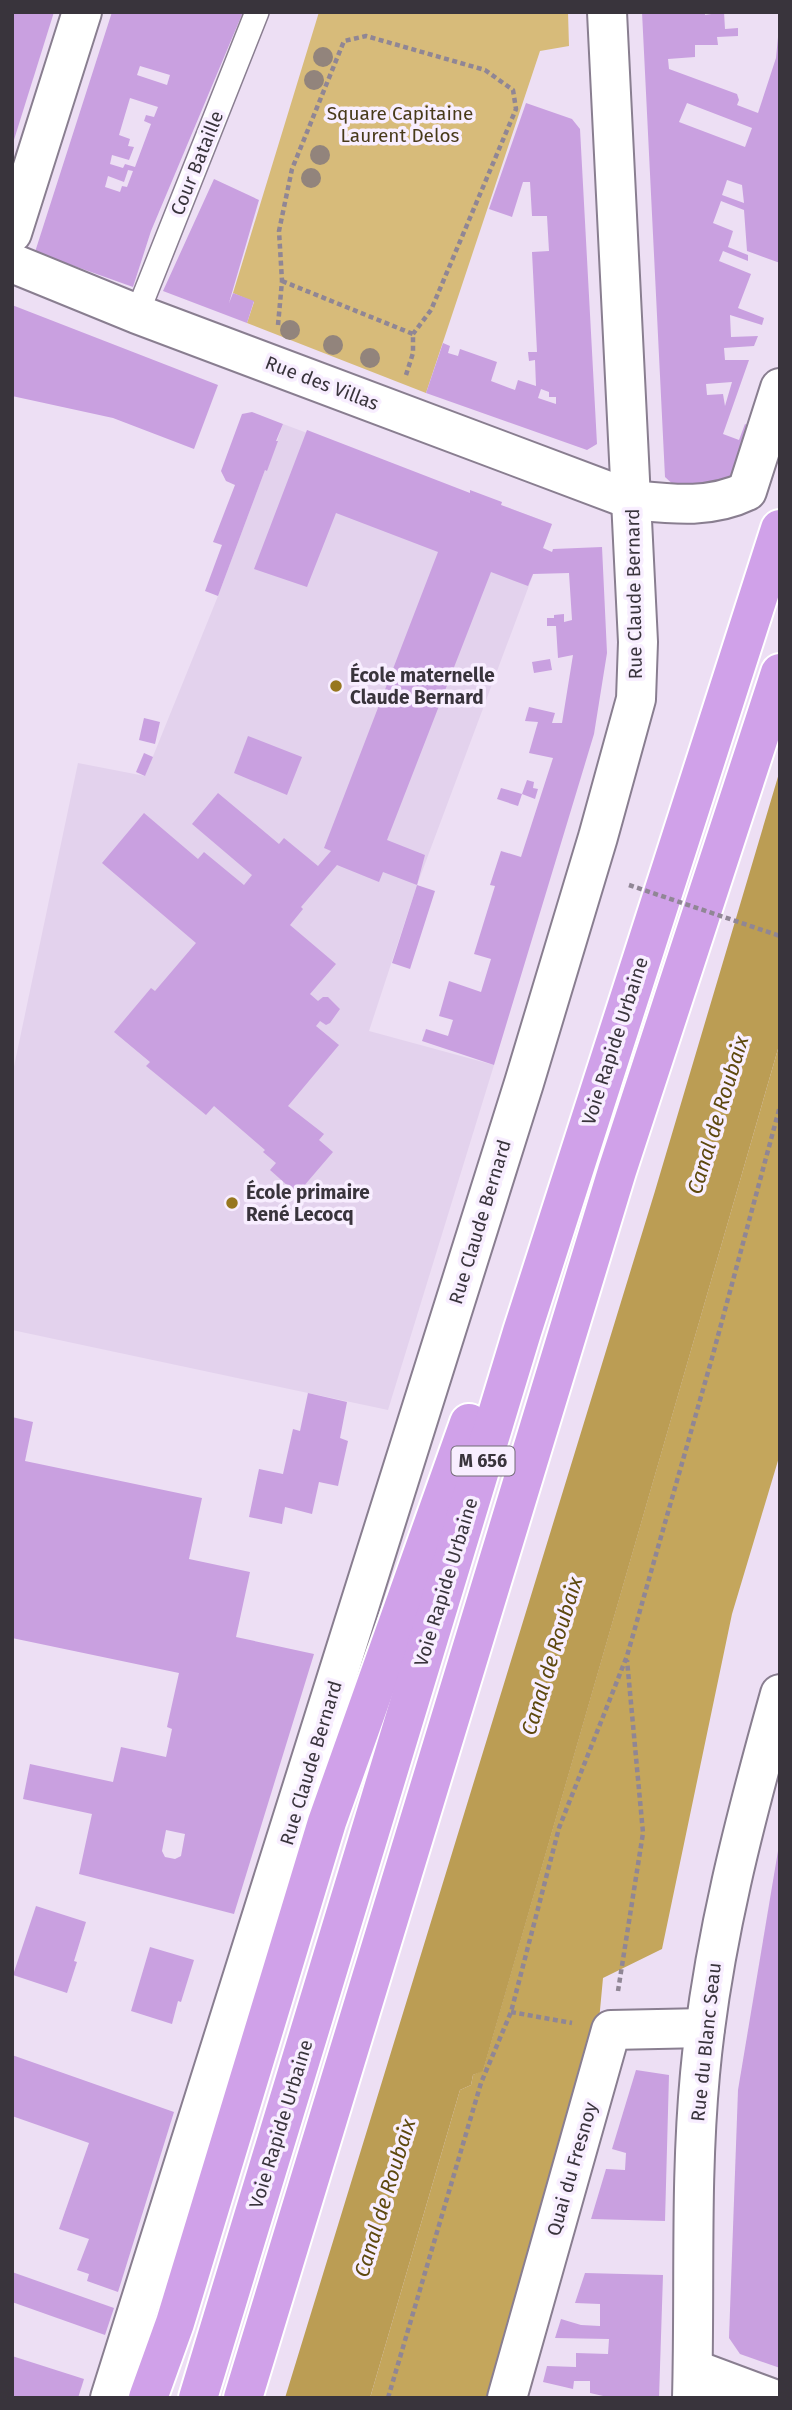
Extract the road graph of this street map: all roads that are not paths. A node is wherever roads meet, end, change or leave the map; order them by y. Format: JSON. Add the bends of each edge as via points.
{"nodes":[{"id":1,"x":82,"y":12,"type":"edge"},
{"id":2,"x":257,"y":12,"type":"edge"},
{"id":3,"x":607,"y":12,"type":"edge"},
{"id":4,"x":12,"y":233,"type":"edge"},
{"id":5,"x":12,"y":263,"type":"edge"},
{"id":6,"x":136,"y":314,"type":"junction"},
{"id":7,"x":780,"y":388,"type":"edge"},
{"id":8,"x":632,"y":500,"type":"junction"},
{"id":9,"x":780,"y":529,"type":"edge"},
{"id":10,"x":780,"y":673,"type":"edge"},
{"id":11,"x":623,"y":1015,"type":"junction"},
{"id":12,"x":780,"y":1694,"type":"edge"},
{"id":13,"x":705,"y":2028,"type":"junction"},
{"id":14,"x":692,"y":2384,"type":"edge"},
{"id":15,"x":110,"y":2398,"type":"edge"},
{"id":16,"x":148,"y":2398,"type":"edge"},
{"id":17,"x":198,"y":2398,"type":"edge"},
{"id":18,"x":243,"y":2398,"type":"edge"},
{"id":19,"x":507,"y":2398,"type":"edge"},
{"id":20,"x":771,"y":2398,"type":"edge"}],
"edges":[{"from":1,"to":4,"type":"street"},
{"from":2,"to":6,"type":"lane","name":"Cour Bataille"},
{"from":3,"to":8,"type":"street","name":"Rue Claude Bernard"},
{"from":5,"to":6,"type":"street","name":"Rue des Villas"},
{"from":6,"to":8,"type":"street","name":"Rue des Villas"},
{"from":7,"to":8,"type":"street","name":"Rue des Villas","via":[[747,491],[729,500],[690,505]]},
{"from":8,"to":15,"type":"street","name":"Rue Claude Bernard","via":[[638,676],[629,730],[524,1083]]},
{"from":9,"to":11,"type":"highway","name":"Voie Rapide Urbaine","number":"M 656"},
{"from":10,"to":18,"type":"highway","number":"M 656","via":[[609,1196]]},
{"from":11,"to":16,"type":"highway","via":[[467,1428],[327,1822],[175,2323]]},
{"from":11,"to":17,"type":"highway","name":"Voie Rapide Urbaine","number":"M 656"},
{"from":12,"to":13,"type":"street","name":"Rue du Blanc Seau","via":[[716,1951]]},
{"from":13,"to":14,"type":"street","name":"Rue du Blanc Seau","via":[[697,2126]]},
{"from":13,"to":19,"type":"street","name":"Quai du Fresnoy","via":[[606,2047]]},
{"from":14,"to":20,"type":"street"}]}
